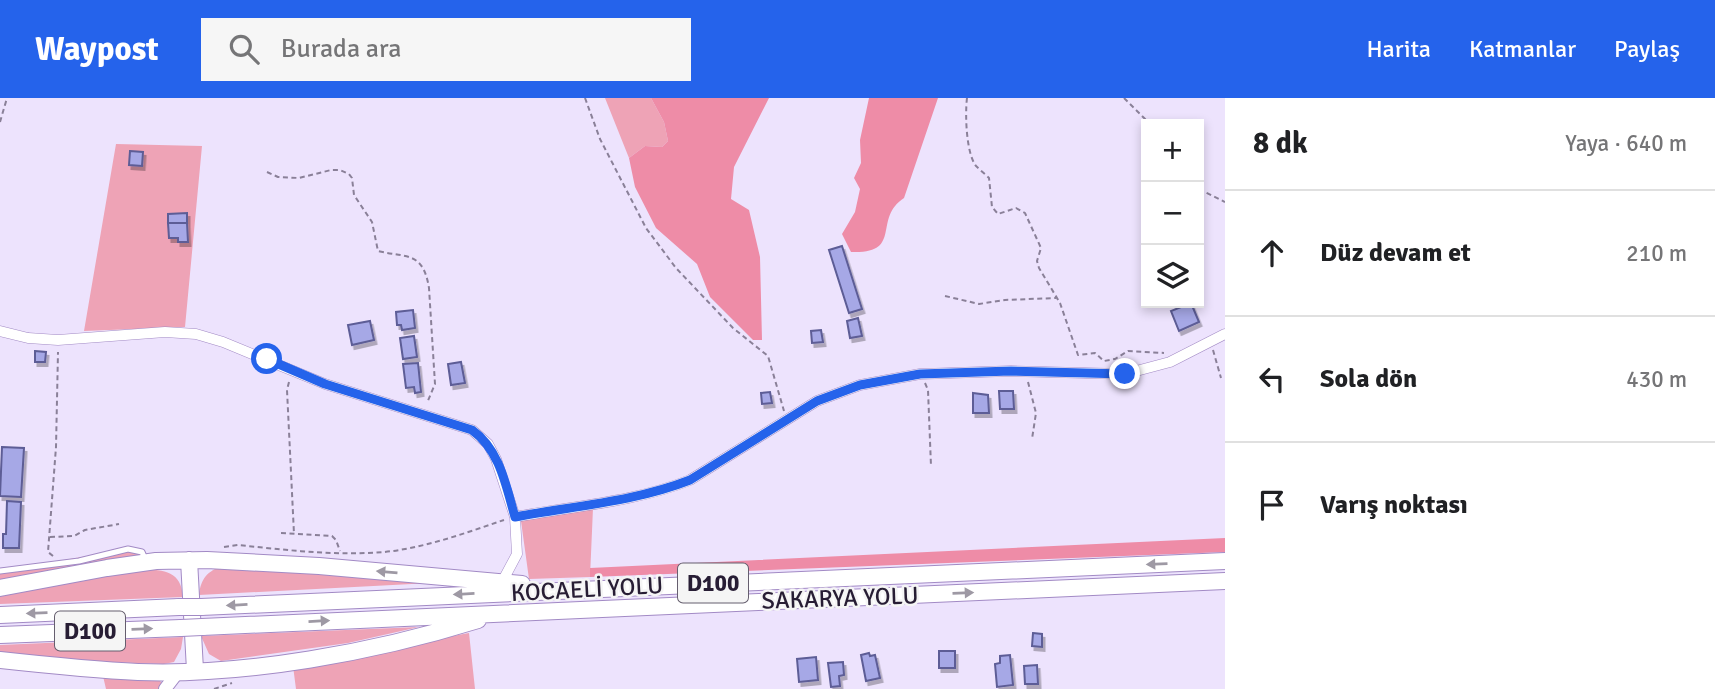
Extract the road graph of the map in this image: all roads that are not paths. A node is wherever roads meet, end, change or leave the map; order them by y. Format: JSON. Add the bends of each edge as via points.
{"nodes":[{"id":1,"x":0,"y":331,"type":"edge"},
{"id":2,"x":1225,"y":334,"type":"edge"},
{"id":3,"x":515,"y":517,"type":"junction"},
{"id":4,"x":189,"y":561,"type":"junction"},
{"id":5,"x":1225,"y":561,"type":"edge"},
{"id":6,"x":147,"y":563,"type":"junction"},
{"id":7,"x":0,"y":571,"type":"edge"},
{"id":8,"x":502,"y":582,"type":"junction"},
{"id":9,"x":1225,"y":582,"type":"edge"},
{"id":10,"x":0,"y":588,"type":"edge"},
{"id":11,"x":577,"y":589,"type":"junction"},
{"id":12,"x":501,"y":613,"type":"junction"},
{"id":13,"x":0,"y":615,"type":"edge"},
{"id":14,"x":0,"y":635,"type":"edge"},
{"id":15,"x":0,"y":660,"type":"edge"},
{"id":16,"x":195,"y":670,"type":"junction"},
{"id":17,"x":178,"y":672,"type":"junction"},
{"id":18,"x":165,"y":689,"type":"edge"}],
"edges":[{"from":1,"to":3,"type":"street","via":[[58,340],[182,331],[223,342],[388,406],[472,430],[496,459]]},
{"from":2,"to":3,"type":"street","via":[[1170,362],[1125,374],[1025,371],[920,374],[880,380],[817,401],[670,488]]},
{"from":3,"to":8,"type":"street","via":[[517,554]]},
{"from":4,"to":6,"type":"highway"},
{"from":8,"to":4,"type":"highway","one_way":true,"via":[[319,566]]},
{"from":4,"to":16,"type":"highway"},
{"from":5,"to":11,"type":"highway","name":"KOCAELİ YOLU","number":"D100","one_way":true},
{"from":6,"to":7,"type":"lane","via":[[136,549]]},
{"from":6,"to":10,"type":"highway"},
{"from":8,"to":11,"type":"highway"},
{"from":12,"to":9,"type":"highway","name":"SAKARYA YOLU","number":"D100","one_way":true},
{"from":11,"to":13,"type":"highway","name":"KOCAELİ YOLU","number":"D100","one_way":true,"bridge":true},
{"from":14,"to":12,"type":"highway","name":"SAKARYA YOLU","number":"D100","one_way":true,"bridge":true},
{"from":12,"to":16,"type":"highway","via":[[319,657]]},
{"from":15,"to":17,"type":"highway"},
{"from":16,"to":17,"type":"highway"},
{"from":17,"to":18,"type":"street"}]}
